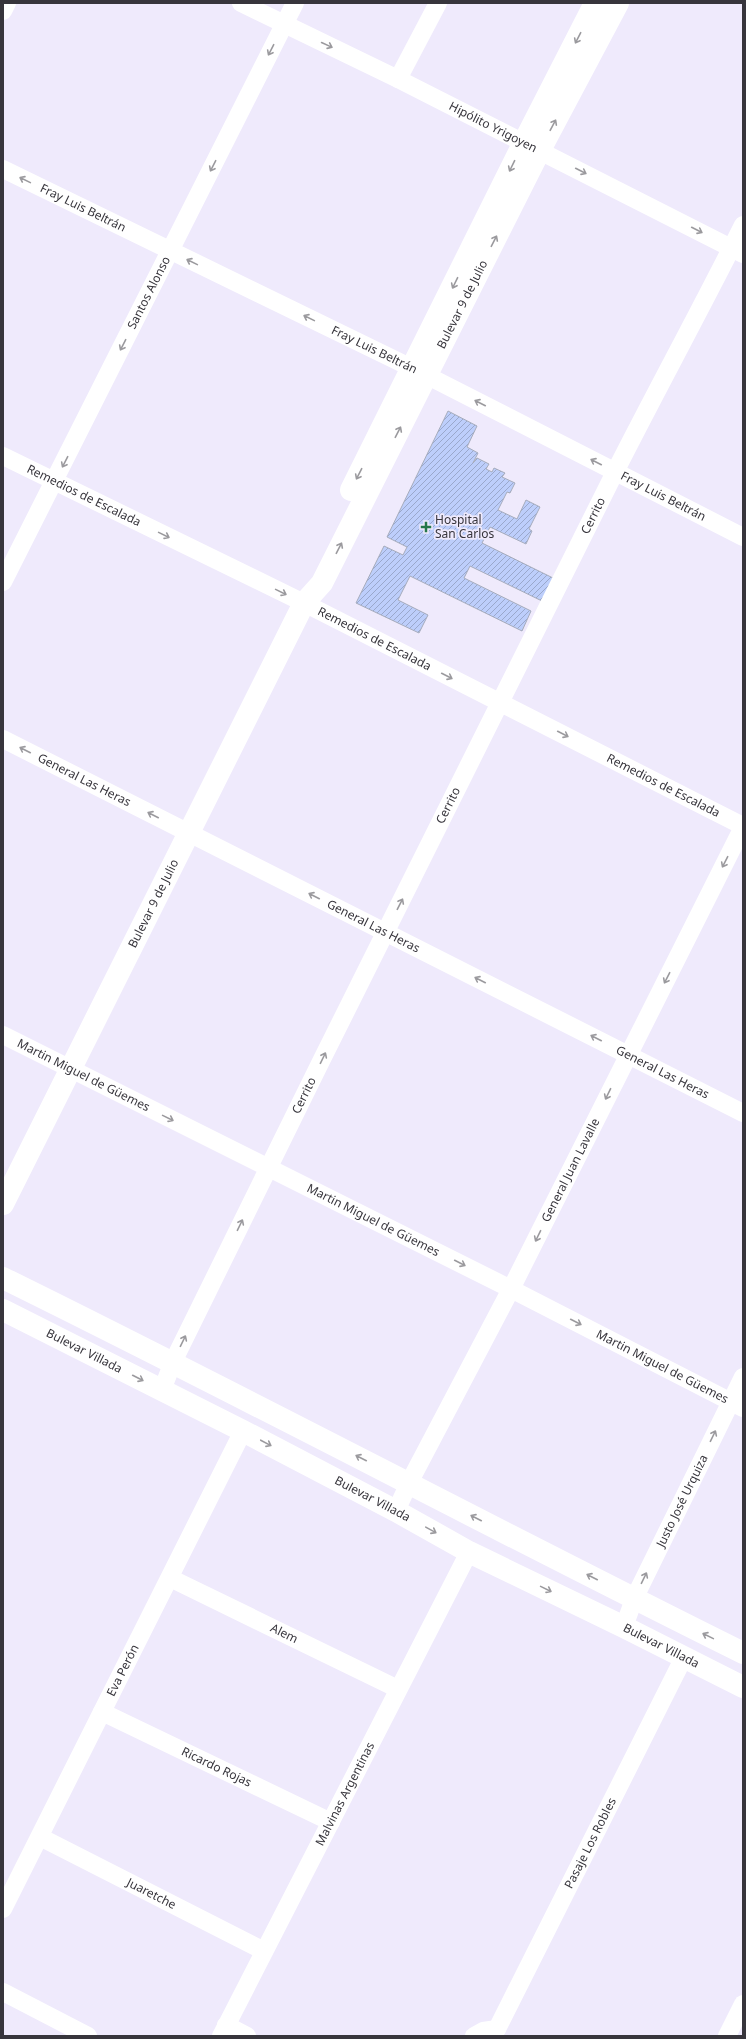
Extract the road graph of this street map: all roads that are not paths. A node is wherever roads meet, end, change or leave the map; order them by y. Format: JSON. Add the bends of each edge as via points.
{"nodes":[{"id":1,"x":7,"y":3,"type":"edge"},
{"id":2,"x":241,"y":3,"type":"edge"},
{"id":3,"x":295,"y":3,"type":"edge"},
{"id":4,"x":438,"y":3,"type":"edge"},
{"id":5,"x":595,"y":3,"type":"edge"},
{"id":6,"x":618,"y":3,"type":"edge"},
{"id":7,"x":3,"y":11,"type":"edge"},
{"id":8,"x":284,"y":24,"type":"junction"},
{"id":9,"x":398,"y":79,"type":"junction"},
{"id":10,"x":532,"y":146,"type":"junction"},
{"id":11,"x":3,"y":169,"type":"edge"},
{"id":12,"x":743,"y":225,"type":"edge"},
{"id":13,"x":170,"y":251,"type":"junction"},
{"id":14,"x":737,"y":251,"type":"edge"},
{"id":15,"x":419,"y":372,"type":"junction"},
{"id":16,"x":3,"y":456,"type":"edge"},
{"id":17,"x":615,"y":472,"type":"junction"},
{"id":18,"x":55,"y":482,"type":"junction"},
{"id":19,"x":743,"y":536,"type":"edge"},
{"id":20,"x":3,"y":582,"type":"edge"},
{"id":21,"x":304,"y":603,"type":"junction"},
{"id":22,"x":501,"y":703,"type":"junction"},
{"id":23,"x":3,"y":740,"type":"edge"},
{"id":24,"x":743,"y":827,"type":"edge"},
{"id":25,"x":188,"y":833,"type":"junction"},
{"id":26,"x":385,"y":932,"type":"junction"},
{"id":27,"x":3,"y":1035,"type":"edge"},
{"id":28,"x":628,"y":1055,"type":"junction"},
{"id":29,"x":70,"y":1069,"type":"junction"},
{"id":30,"x":743,"y":1113,"type":"edge"},
{"id":31,"x":268,"y":1168,"type":"junction"},
{"id":32,"x":3,"y":1204,"type":"edge"},
{"id":33,"x":3,"y":1278,"type":"edge"},
{"id":34,"x":511,"y":1289,"type":"junction"},
{"id":35,"x":3,"y":1310,"type":"edge"},
{"id":36,"x":173,"y":1362,"type":"junction"},
{"id":37,"x":743,"y":1377,"type":"edge"},
{"id":38,"x":162,"y":1390,"type":"junction"},
{"id":39,"x":737,"y":1405,"type":"edge"},
{"id":40,"x":243,"y":1431,"type":"junction"},
{"id":41,"x":409,"y":1483,"type":"junction"},
{"id":42,"x":396,"y":1511,"type":"junction"},
{"id":43,"x":469,"y":1552,"type":"junction"},
{"id":44,"x":170,"y":1578,"type":"junction"},
{"id":45,"x":634,"y":1599,"type":"junction"},
{"id":46,"x":624,"y":1627,"type":"junction"},
{"id":47,"x":743,"y":1653,"type":"edge"},
{"id":48,"x":684,"y":1657,"type":"junction"},
{"id":49,"x":743,"y":1687,"type":"edge"},
{"id":50,"x":398,"y":1689,"type":"junction"},
{"id":51,"x":102,"y":1712,"type":"junction"},
{"id":52,"x":331,"y":1822,"type":"junction"},
{"id":53,"x":40,"y":1837,"type":"junction"},
{"id":54,"x":3,"y":1910,"type":"edge"},
{"id":55,"x":264,"y":1951,"type":"junction"},
{"id":56,"x":3,"y":1992,"type":"edge"},
{"id":57,"x":743,"y":2004,"type":"edge"},
{"id":58,"x":223,"y":2031,"type":"edge"},
{"id":59,"x":500,"y":2032,"type":"edge"},
{"id":60,"x":88,"y":2036,"type":"edge"},
{"id":61,"x":247,"y":2036,"type":"edge"},
{"id":62,"x":474,"y":2036,"type":"edge"},
{"id":63,"x":727,"y":2036,"type":"edge"}],
"edges":[{"from":1,"to":7,"type":"street"},
{"from":2,"to":8,"type":"street","name":"Hipólito Yrigoyen"},
{"from":3,"to":8,"type":"street","name":"Santos Alonso"},
{"from":4,"to":9,"type":"street"},
{"from":5,"to":10,"type":"main road","name":"Bulevar 9 de Julio","one_way":true},
{"from":10,"to":6,"type":"main road","name":"Bulevar 9 de Julio","one_way":true},
{"from":8,"to":9,"type":"street","name":"Hipólito Yrigoyen","one_way":true},
{"from":8,"to":13,"type":"street","name":"Santos Alonso","one_way":true},
{"from":9,"to":10,"type":"street","name":"Hipólito Yrigoyen"},
{"from":10,"to":14,"type":"street","name":"Hipólito Yrigoyen","one_way":true},
{"from":10,"to":15,"type":"main road","name":"Bulevar 9 de Julio"},
{"from":13,"to":11,"type":"street","name":"Fray Luis Beltrán","one_way":true},
{"from":12,"to":14,"type":"street","name":"Cerrito"},
{"from":15,"to":13,"type":"street","name":"Fray Luis Beltrán","one_way":true},
{"from":13,"to":18,"type":"street","name":"Santos Alonso","one_way":true},
{"from":14,"to":17,"type":"street","name":"Cerrito"},
{"from":17,"to":15,"type":"street","name":"Fray Luis Beltrán","one_way":true},
{"from":15,"to":21,"type":"main road","name":"Bulevar 9 de Julio","via":[[308,576]]},
{"from":16,"to":18,"type":"street","name":"Remedios de Escalada"},
{"from":17,"to":19,"type":"street","name":"Fray Luis Beltrán"},
{"from":17,"to":22,"type":"street","name":"Cerrito"},
{"from":18,"to":20,"type":"street","name":"Santos Alonso"},
{"from":18,"to":21,"type":"street","name":"Remedios de Escalada","one_way":true},
{"from":21,"to":22,"type":"street","name":"Remedios de Escalada","one_way":true},
{"from":21,"to":25,"type":"main road","name":"Bulevar 9 de Julio"},
{"from":22,"to":24,"type":"street","name":"Remedios de Escalada","one_way":true},
{"from":26,"to":22,"type":"street","name":"Cerrito","one_way":true},
{"from":25,"to":23,"type":"street","name":"General Las Heras","one_way":true},
{"from":24,"to":28,"type":"street","name":"General Juan Lavalle","one_way":true},
{"from":26,"to":25,"type":"street","name":"General Las Heras","one_way":true},
{"from":25,"to":29,"type":"main road","name":"Bulevar 9 de Julio"},
{"from":28,"to":26,"type":"street","name":"General Las Heras","one_way":true},
{"from":31,"to":26,"type":"street","name":"Cerrito","one_way":true},
{"from":27,"to":29,"type":"street","name":"Martin Miguel de Güemes"},
{"from":28,"to":30,"type":"street","name":"General Las Heras"},
{"from":28,"to":34,"type":"street","name":"General Juan Lavalle","one_way":true},
{"from":29,"to":31,"type":"street","name":"Martin Miguel de Güemes","one_way":true},
{"from":29,"to":32,"type":"main road","name":"Bulevar 9 de Julio"},
{"from":31,"to":34,"type":"street","name":"Martin Miguel de Güemes","one_way":true},
{"from":36,"to":31,"type":"street","name":"Cerrito","one_way":true},
{"from":33,"to":36,"type":"main road"},
{"from":34,"to":39,"type":"street","name":"Martin Miguel de Güemes","one_way":true},
{"from":34,"to":41,"type":"street","name":"General Juan Lavalle"},
{"from":35,"to":38,"type":"main road","name":"Bulevar Villada","one_way":true},
{"from":36,"to":38,"type":"street","name":"Cerrito"},
{"from":41,"to":36,"type":"main road","one_way":true},
{"from":37,"to":39,"type":"street","name":"Justo José Urquiza"},
{"from":38,"to":40,"type":"main road","name":"Bulevar Villada"},
{"from":45,"to":39,"type":"street","name":"Justo José Urquiza","one_way":true},
{"from":40,"to":42,"type":"main road","name":"Bulevar Villada","one_way":true},
{"from":40,"to":44,"type":"street","name":"Eva Perón"},
{"from":41,"to":42,"type":"street","name":"General Juan Lavalle"},
{"from":45,"to":41,"type":"main road","one_way":true},
{"from":42,"to":43,"type":"main road","name":"Bulevar Villada","one_way":true},
{"from":43,"to":46,"type":"main road","name":"Bulevar Villada","one_way":true},
{"from":43,"to":50,"type":"street","name":"Malvinas Argentinas"},
{"from":44,"to":50,"type":"street","name":"Alem"},
{"from":44,"to":51,"type":"street","name":"Eva Perón"},
{"from":45,"to":46,"type":"street","name":"Justo José Urquiza"},
{"from":47,"to":45,"type":"main road","one_way":true},
{"from":46,"to":48,"type":"main road","name":"Bulevar Villada"},
{"from":48,"to":49,"type":"main road","name":"Bulevar Villada"},
{"from":48,"to":59,"type":"street","name":"Pasaje Los Robles"},
{"from":50,"to":52,"type":"street","name":"Malvinas Argentinas"},
{"from":51,"to":52,"type":"street","name":"Ricardo Rojas"},
{"from":51,"to":53,"type":"street","name":"Eva Perón"},
{"from":52,"to":55,"type":"street","name":"Malvinas Argentinas"},
{"from":53,"to":54,"type":"street","name":"Eva Perón"},
{"from":53,"to":55,"type":"street","name":"Juaretche"},
{"from":55,"to":58,"type":"street","name":"Malvinas Argentinas"},
{"from":56,"to":60,"type":"street"},
{"from":57,"to":63,"type":"street"},
{"from":58,"to":61,"type":"street"},
{"from":59,"to":62,"type":"street","via":[[483,2031]]}]}
